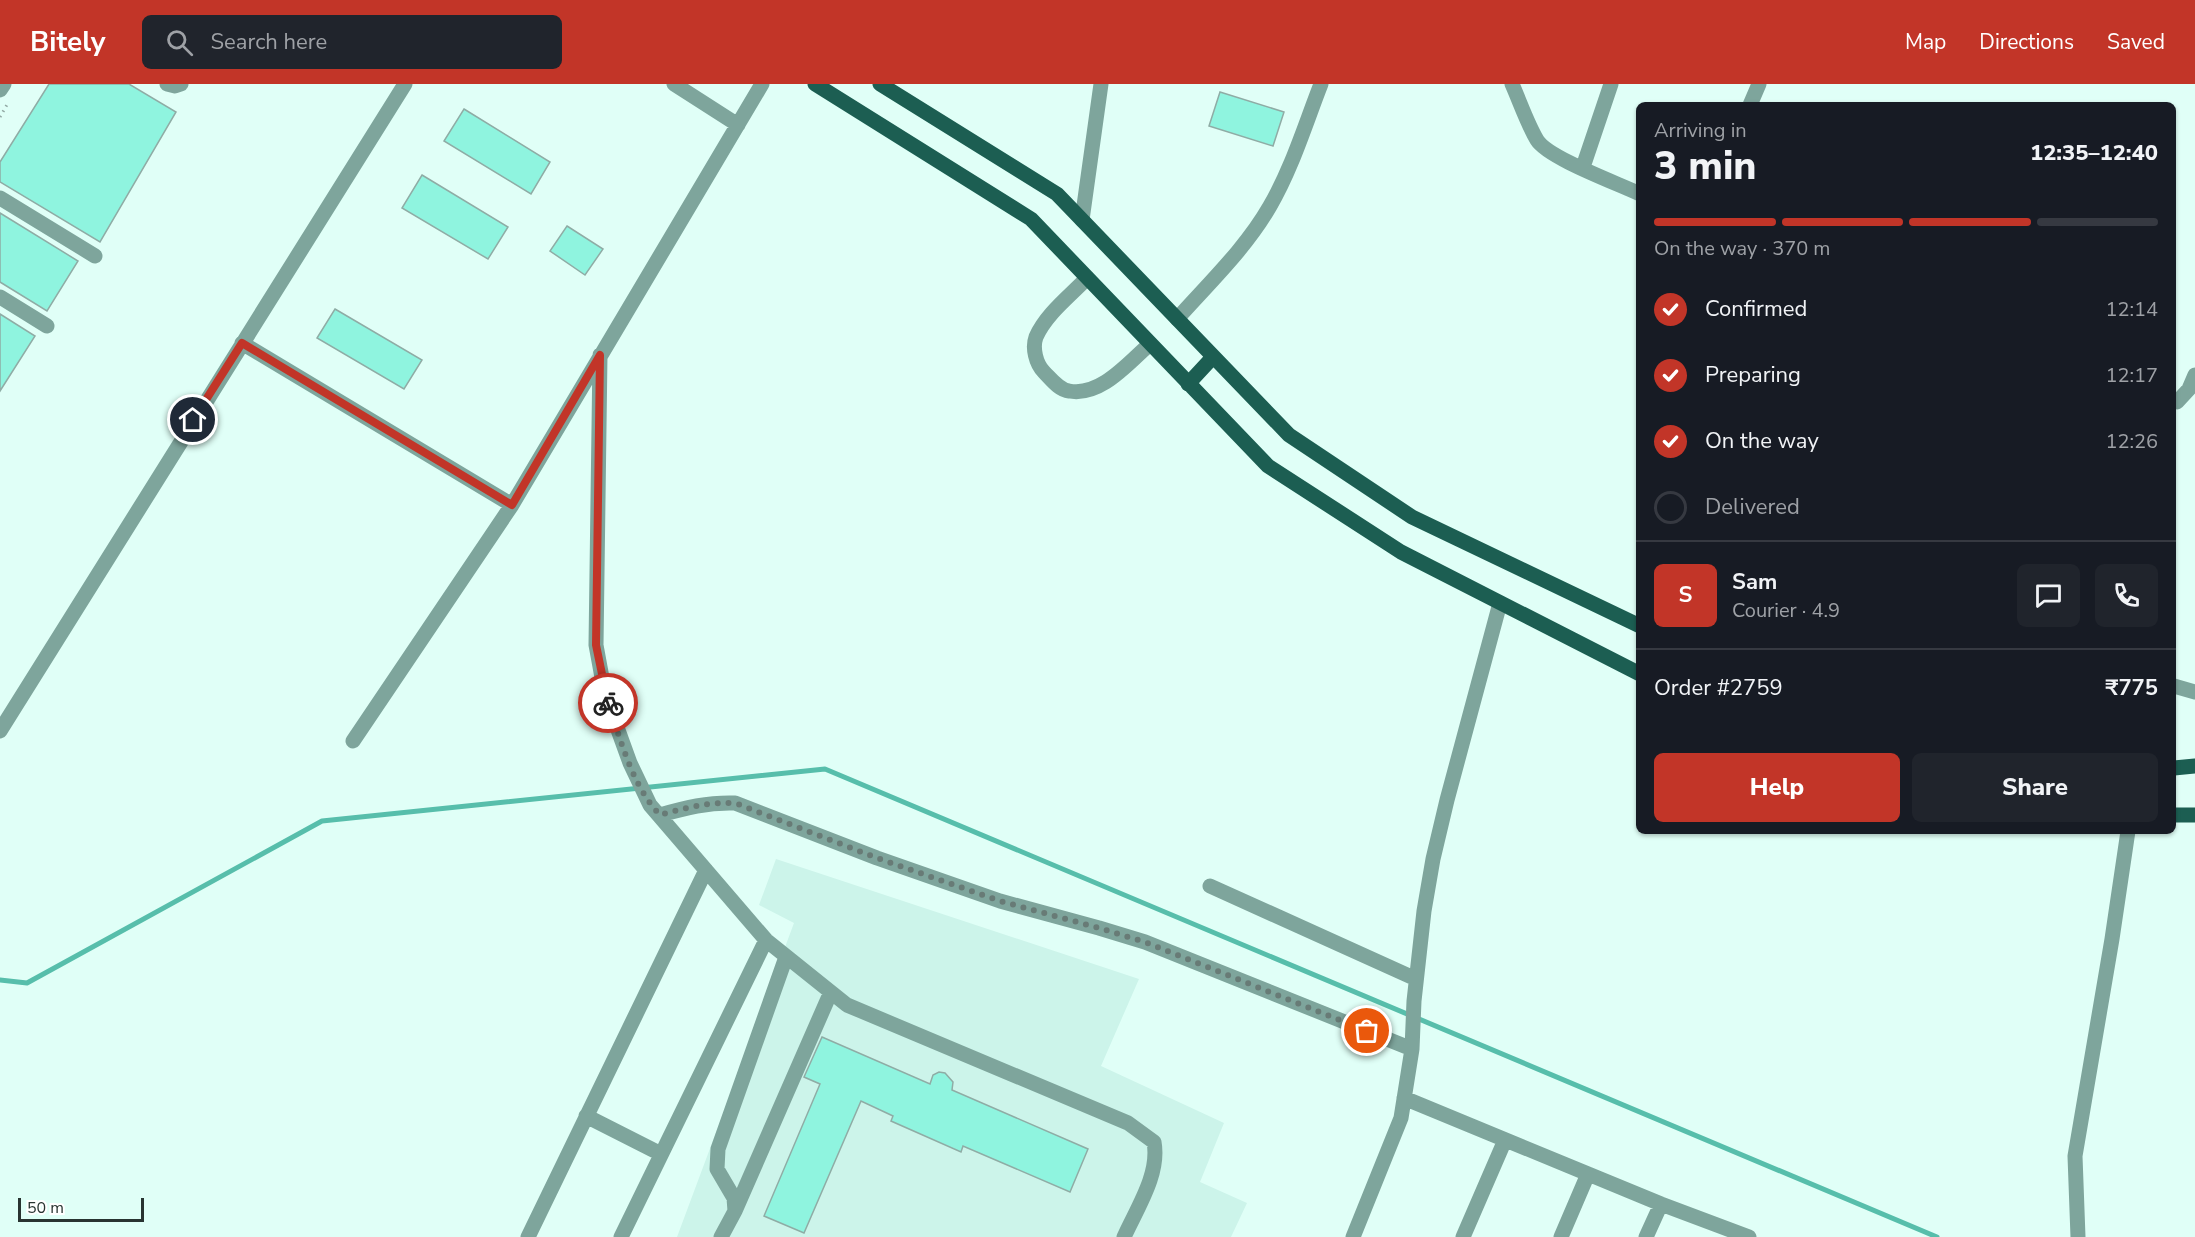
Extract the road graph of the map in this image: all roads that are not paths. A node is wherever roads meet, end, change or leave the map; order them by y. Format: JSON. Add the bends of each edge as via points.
{"nodes":[{"id":1,"x":4,"y":84,"type":"edge"},
{"id":2,"x":167,"y":84,"type":"edge"},
{"id":3,"x":181,"y":84,"type":"edge"},
{"id":4,"x":405,"y":84,"type":"edge"},
{"id":5,"x":674,"y":84,"type":"edge"},
{"id":6,"x":762,"y":84,"type":"edge"},
{"id":7,"x":815,"y":84,"type":"edge"},
{"id":8,"x":880,"y":84,"type":"edge"},
{"id":9,"x":1101,"y":84,"type":"edge"},
{"id":10,"x":1321,"y":84,"type":"edge"},
{"id":11,"x":1512,"y":84,"type":"edge"},
{"id":12,"x":1611,"y":84,"type":"edge"},
{"id":13,"x":1759,"y":84,"type":"edge"},
{"id":14,"x":0,"y":90,"type":"edge"},
{"id":15,"x":1751,"y":102,"type":"edge"},
{"id":16,"x":738,"y":125,"type":"junction"},
{"id":17,"x":1582,"y":167,"type":"junction"},
{"id":18,"x":1636,"y":192,"type":"edge"},
{"id":19,"x":0,"y":198,"type":"edge"},
{"id":20,"x":1082,"y":220,"type":"junction"},
{"id":21,"x":95,"y":256,"type":"dead end"},
{"id":22,"x":1087,"y":278,"type":"junction"},
{"id":23,"x":0,"y":297,"type":"edge"},
{"id":24,"x":1177,"y":319,"type":"junction"},
{"id":25,"x":47,"y":326,"type":"dead end"},
{"id":26,"x":242,"y":343,"type":"junction"},
{"id":27,"x":1150,"y":344,"type":"junction"},
{"id":28,"x":600,"y":355,"type":"junction"},
{"id":29,"x":1213,"y":357,"type":"junction"},
{"id":30,"x":2195,"y":375,"type":"edge"},
{"id":31,"x":1188,"y":384,"type":"junction"},
{"id":32,"x":2176,"y":402,"type":"edge"},
{"id":33,"x":512,"y":505,"type":"junction"},
{"id":34,"x":1500,"y":603,"type":"junction"},
{"id":35,"x":1636,"y":624,"type":"edge"},
{"id":36,"x":1636,"y":672,"type":"edge"},
{"id":37,"x":2176,"y":687,"type":"edge"},
{"id":38,"x":2195,"y":692,"type":"edge"},
{"id":39,"x":0,"y":731,"type":"edge"},
{"id":40,"x":353,"y":741,"type":"dead end"},
{"id":41,"x":2195,"y":766,"type":"edge"},
{"id":42,"x":2176,"y":768,"type":"edge"},
{"id":43,"x":655,"y":810,"type":"junction"},
{"id":44,"x":2176,"y":815,"type":"edge"},
{"id":45,"x":2195,"y":815,"type":"edge"},
{"id":46,"x":2128,"y":834,"type":"edge"},
{"id":47,"x":706,"y":870,"type":"junction"},
{"id":48,"x":1210,"y":886,"type":"dead end"},
{"id":49,"x":776,"y":949,"type":"junction"},
{"id":50,"x":1416,"y":979,"type":"junction"},
{"id":51,"x":830,"y":994,"type":"junction"},
{"id":52,"x":1412,"y":1049,"type":"junction"},
{"id":53,"x":1404,"y":1098,"type":"junction"},
{"id":54,"x":586,"y":1116,"type":"junction"},
{"id":55,"x":1505,"y":1140,"type":"junction"},
{"id":56,"x":662,"y":1154,"type":"junction"},
{"id":57,"x":1588,"y":1174,"type":"junction"},
{"id":58,"x":1661,"y":1204,"type":"junction"},
{"id":59,"x":735,"y":1211,"type":"junction"},
{"id":60,"x":528,"y":1237,"type":"edge"},
{"id":61,"x":621,"y":1237,"type":"edge"},
{"id":62,"x":721,"y":1237,"type":"edge"},
{"id":63,"x":1124,"y":1237,"type":"edge"},
{"id":64,"x":1353,"y":1237,"type":"edge"},
{"id":65,"x":1463,"y":1237,"type":"edge"},
{"id":66,"x":1561,"y":1237,"type":"edge"},
{"id":67,"x":1646,"y":1237,"type":"edge"},
{"id":68,"x":1749,"y":1237,"type":"edge"},
{"id":69,"x":2078,"y":1237,"type":"edge"}],
"edges":[{"from":1,"to":14,"type":"street"},
{"from":2,"to":3,"type":"street"},
{"from":4,"to":26,"type":"street"},
{"from":5,"to":16,"type":"street"},
{"from":6,"to":16,"type":"street"},
{"from":7,"to":22,"type":"main road","via":[[1031,219]]},
{"from":8,"to":20,"type":"main road","via":[[1057,194]]},
{"from":9,"to":20,"type":"street"},
{"from":10,"to":24,"type":"street","via":[[1270,205],[1253,232]]},
{"from":11,"to":17,"type":"street","via":[[1537,140],[1551,153]]},
{"from":12,"to":17,"type":"street"},
{"from":13,"to":15,"type":"street"},
{"from":16,"to":28,"type":"street"},
{"from":17,"to":18,"type":"street"},
{"from":19,"to":21,"type":"street"},
{"from":20,"to":24,"type":"main road"},
{"from":22,"to":27,"type":"main road"},
{"from":22,"to":27,"type":"street","via":[[1044,323],[1035,340],[1040,368],[1056,385],[1068,392],[1091,389],[1106,382]]},
{"from":23,"to":25,"type":"street"},
{"from":24,"to":29,"type":"main road"},
{"from":26,"to":33,"type":"street"},
{"from":26,"to":39,"type":"street"},
{"from":27,"to":31,"type":"main road"},
{"from":28,"to":33,"type":"street"},
{"from":28,"to":43,"type":"street","via":[[596,645],[605,694],[630,763]]},
{"from":29,"to":31,"type":"main road"},
{"from":29,"to":35,"type":"main road","via":[[1289,435],[1412,517]]},
{"from":30,"to":32,"type":"street"},
{"from":31,"to":34,"type":"main road","via":[[1268,466],[1401,552]]},
{"from":33,"to":40,"type":"street"},
{"from":34,"to":36,"type":"main road"},
{"from":34,"to":50,"type":"street","via":[[1433,860]]},
{"from":37,"to":38,"type":"street"},
{"from":41,"to":42,"type":"main road"},
{"from":43,"to":47,"type":"street"},
{"from":43,"to":52,"type":"street","via":[[735,803],[1000,901],[1145,942]]},
{"from":44,"to":45,"type":"main road"},
{"from":46,"to":69,"type":"street","via":[[2075,1156]]},
{"from":47,"to":49,"type":"street"},
{"from":47,"to":54,"type":"street"},
{"from":48,"to":50,"type":"street"},
{"from":49,"to":51,"type":"street"},
{"from":49,"to":56,"type":"street"},
{"from":49,"to":59,"type":"street","via":[[718,1149],[717,1169],[734,1198]]},
{"from":50,"to":52,"type":"street"},
{"from":51,"to":59,"type":"street"},
{"from":51,"to":63,"type":"street","via":[[847,1005],[1128,1123],[1154,1142],[1154,1170]]},
{"from":52,"to":53,"type":"street"},
{"from":53,"to":55,"type":"street"},
{"from":53,"to":64,"type":"street","via":[[1401,1118]]},
{"from":54,"to":56,"type":"street"},
{"from":54,"to":60,"type":"street"},
{"from":55,"to":57,"type":"street"},
{"from":55,"to":65,"type":"street"},
{"from":56,"to":61,"type":"street"},
{"from":57,"to":58,"type":"street"},
{"from":57,"to":66,"type":"street"},
{"from":58,"to":67,"type":"street"},
{"from":58,"to":68,"type":"street"},
{"from":59,"to":62,"type":"street"}]}
